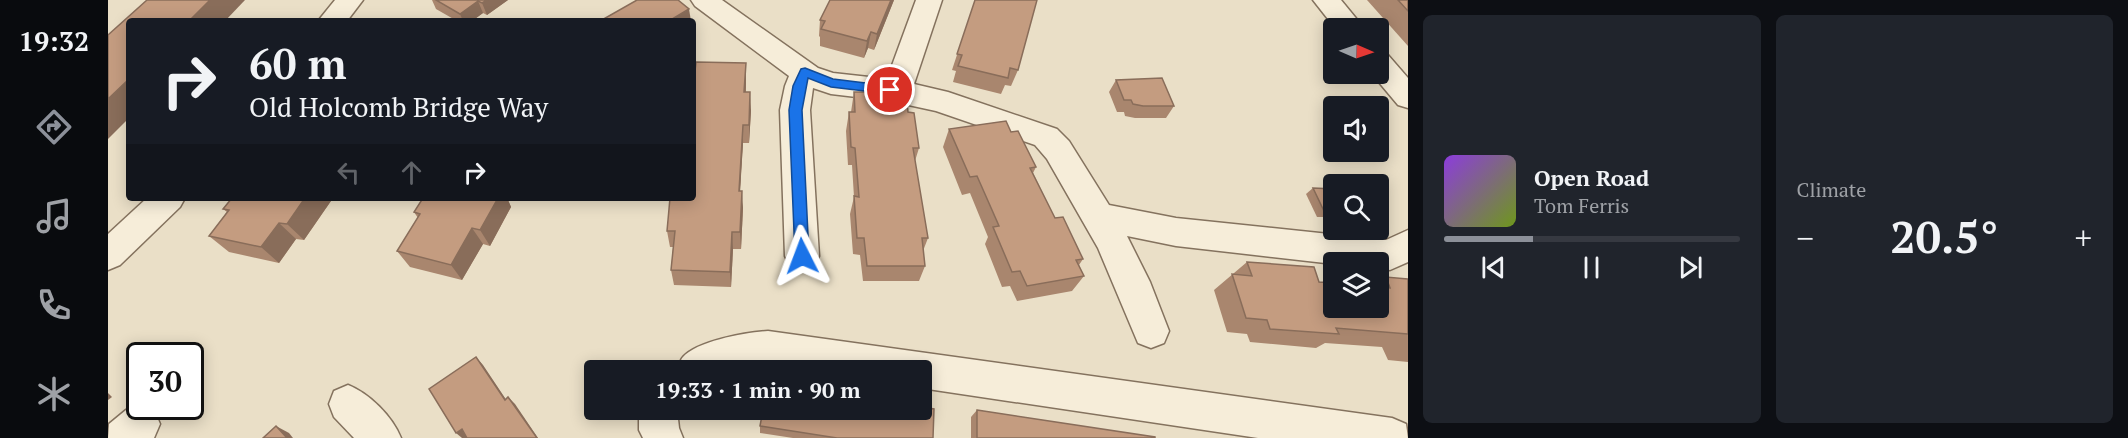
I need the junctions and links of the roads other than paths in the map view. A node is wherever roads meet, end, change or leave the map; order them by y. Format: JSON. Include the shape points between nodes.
{"nodes":[{"id":1,"x":350,"y":0,"type":"edge"},
{"id":2,"x":704,"y":0,"type":"edge"},
{"id":3,"x":929,"y":0,"type":"edge"},
{"id":4,"x":1326,"y":0,"type":"edge"},
{"id":5,"x":335,"y":18,"type":"edge"},
{"id":6,"x":1341,"y":18,"type":"edge"},
{"id":7,"x":805,"y":72,"type":"junction"},
{"id":8,"x":1389,"y":75,"type":"edge"},
{"id":9,"x":897,"y":92,"type":"junction"},
{"id":10,"x":1408,"y":97,"type":"edge"},
{"id":11,"x":166,"y":201,"type":"edge"},
{"id":12,"x":1099,"y":217,"type":"junction"},
{"id":13,"x":1408,"y":243,"type":"edge"},
{"id":14,"x":108,"y":255,"type":"edge"},
{"id":15,"x":802,"y":256,"type":"dead end"},
{"id":16,"x":1151,"y":331,"type":"dead end"},
{"id":17,"x":713,"y":360,"type":"edge"},
{"id":18,"x":851,"y":360,"type":"edge"},
{"id":19,"x":932,"y":372,"type":"edge"},
{"id":20,"x":348,"y":404,"type":"dead end"},
{"id":21,"x":658,"y":420,"type":"edge"},
{"id":22,"x":1383,"y":437,"type":"edge"},
{"id":23,"x":381,"y":438,"type":"edge"},
{"id":24,"x":663,"y":438,"type":"edge"}],
"edges":[{"from":1,"to":5,"type":"street"},
{"from":2,"to":7,"type":"street"},
{"from":3,"to":9,"type":"street"},
{"from":4,"to":6,"type":"street"},
{"from":7,"to":9,"type":"street","via":[[831,83]]},
{"from":7,"to":15,"type":"street","via":[[795,110]]},
{"from":8,"to":10,"type":"street"},
{"from":9,"to":12,"type":"street","via":[[938,100],[1046,137]]},
{"from":11,"to":14,"type":"street"},
{"from":12,"to":13,"type":"street","via":[[1176,232],[1390,255]]},
{"from":12,"to":16,"type":"street","via":[[1137,289]]},
{"from":17,"to":18,"type":"street","via":[[735,350],[768,348]]},
{"from":19,"to":22,"type":"street"},
{"from":20,"to":23,"type":"street"},
{"from":21,"to":24,"type":"street"}]}
